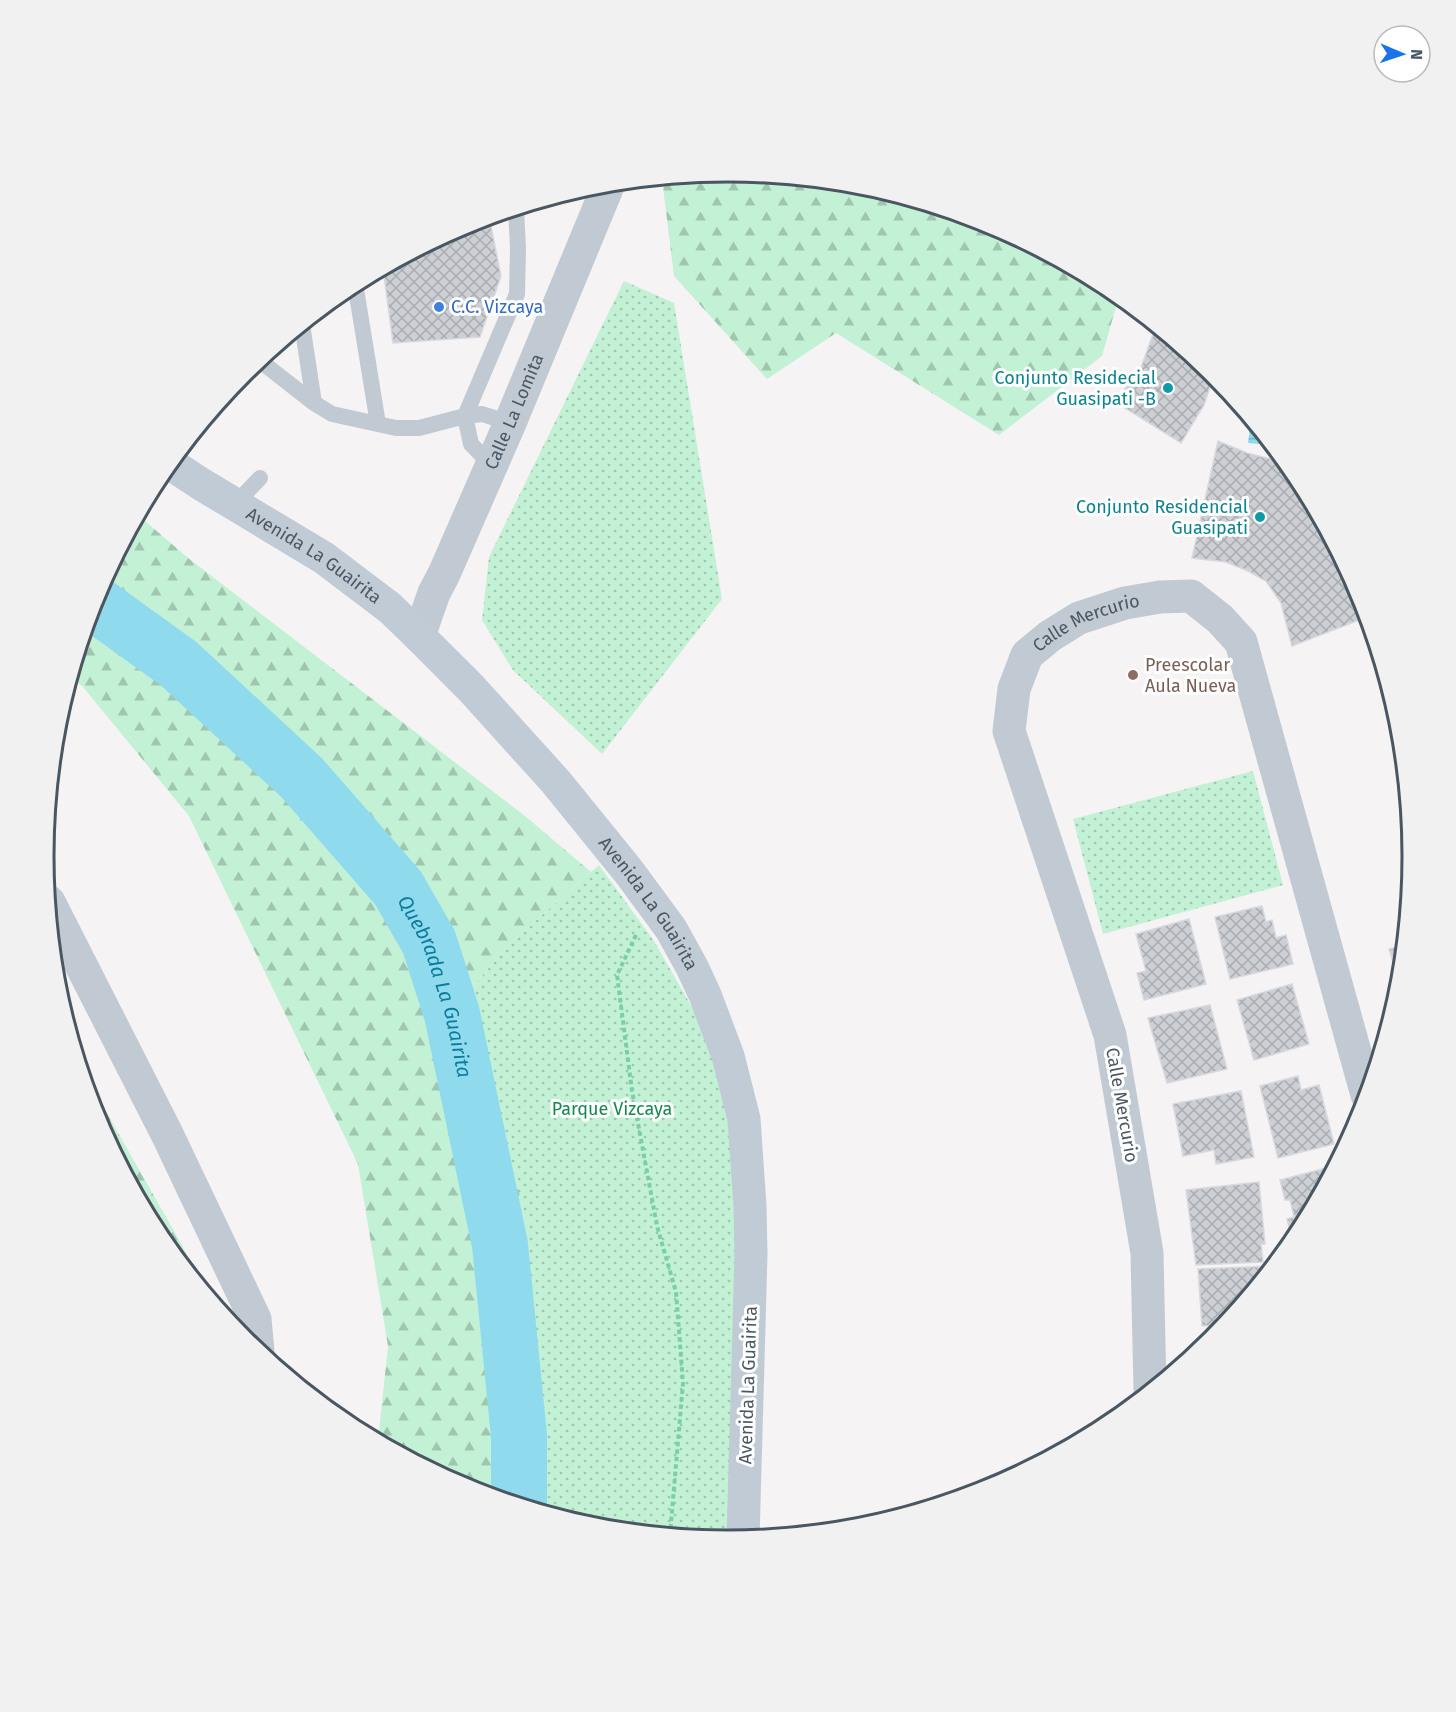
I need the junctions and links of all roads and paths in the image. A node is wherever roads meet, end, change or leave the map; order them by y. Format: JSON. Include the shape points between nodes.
{"nodes":[{"id":1,"x":605,"y":194,"type":"edge"},
{"id":2,"x":516,"y":216,"type":"edge"},
{"id":3,"x":357,"y":294,"type":"edge"},
{"id":4,"x":303,"y":333,"type":"edge"},
{"id":5,"x":266,"y":365,"type":"edge"},
{"id":6,"x":314,"y":403,"type":"junction"},
{"id":7,"x":465,"y":416,"type":"junction"},
{"id":8,"x":510,"y":423,"type":"junction"},
{"id":9,"x":378,"y":424,"type":"junction"},
{"id":10,"x":491,"y":465,"type":"junction"},
{"id":11,"x":177,"y":468,"type":"edge"},
{"id":12,"x":260,"y":478,"type":"dead end"},
{"id":13,"x":235,"y":504,"type":"junction"},
{"id":14,"x":419,"y":636,"type":"junction"},
{"id":15,"x":57,"y":918,"type":"edge"},
{"id":16,"x":643,"y":937,"type":"dead end"},
{"id":17,"x":1363,"y":1081,"type":"edge"},
{"id":18,"x":257,"y":1338,"type":"edge"},
{"id":19,"x":1150,"y":1381,"type":"edge"},
{"id":20,"x":671,"y":1527,"type":"edge"},
{"id":21,"x":743,"y":1530,"type":"edge"}],
"edges":[{"from":1,"to":8,"type":"street","name":"Calle La Lomita"},
{"from":2,"to":7,"type":"lane","via":[[517,294]]},
{"from":3,"to":9,"type":"lane"},
{"from":4,"to":6,"type":"lane"},
{"from":5,"to":6,"type":"lane"},
{"from":6,"to":9,"type":"lane","via":[[332,414]]},
{"from":7,"to":8,"type":"lane","via":[[482,414]]},
{"from":7,"to":9,"type":"lane","via":[[419,428]]},
{"from":7,"to":10,"type":"lane","via":[[471,444]]},
{"from":8,"to":10,"type":"street","name":"Calle La Lomita"},
{"from":10,"to":14,"type":"street","name":"Calle La Lomita","via":[[434,592]]},
{"from":11,"to":13,"type":"street","name":"Avenida La Guairita"},
{"from":12,"to":13,"type":"lane"},
{"from":13,"to":14,"type":"street","name":"Avenida La Guairita","via":[[324,558],[390,608]]},
{"from":14,"to":21,"type":"street","name":"Avenida La Guairita","via":[[556,782],[671,929],[705,995],[728,1056],[744,1119],[750,1206]]},
{"from":15,"to":18,"type":"street","via":[[255,1319]]},
{"from":16,"to":20,"type":"path","via":[[639,928],[617,975],[632,1091],[657,1226],[676,1292],[683,1383]]},
{"from":17,"to":19,"type":"street","name":"Calle Mercurio","via":[[1241,642],[1191,596],[1125,603],[1078,618],[1050,636],[1027,655],[1014,689],[1009,731],[1110,1035],[1147,1253]]}]}
